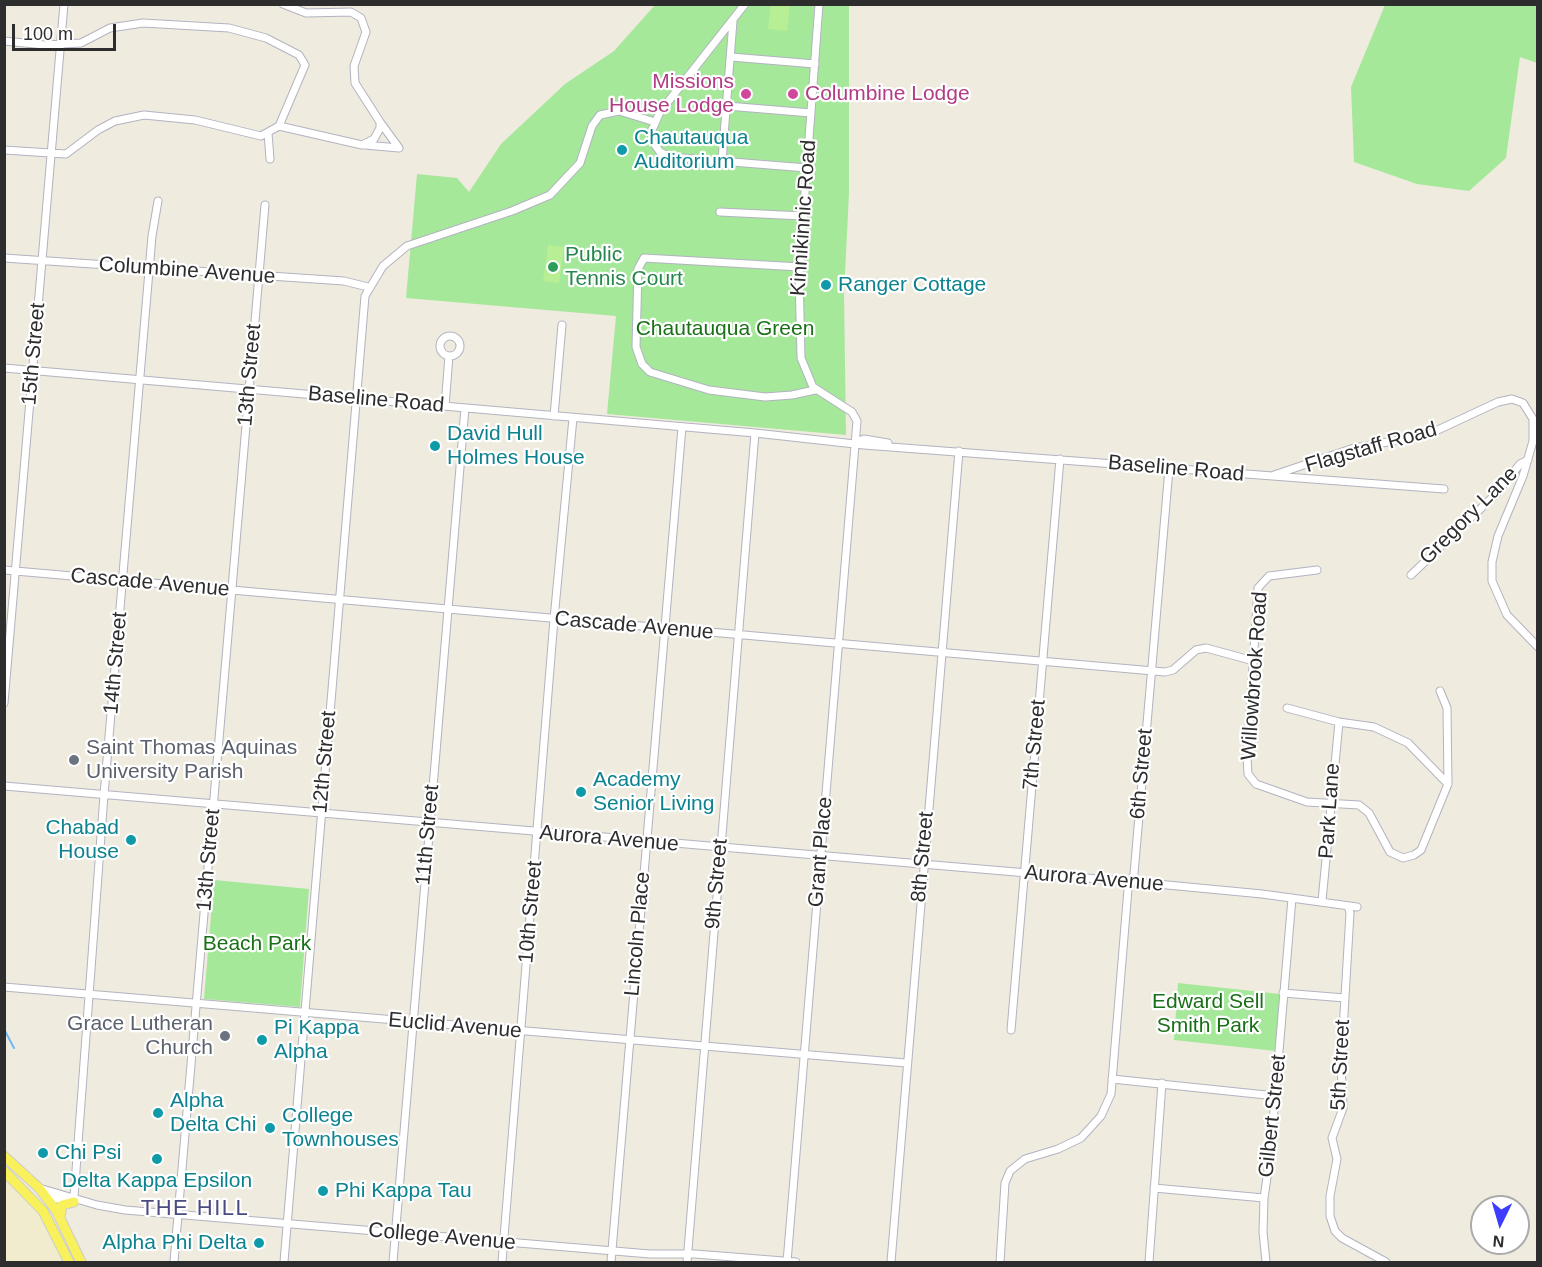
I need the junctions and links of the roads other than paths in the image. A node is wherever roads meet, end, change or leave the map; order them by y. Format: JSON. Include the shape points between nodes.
{"nodes":[{"id":1,"x":64,"y":4,"type":"edge"},
{"id":2,"x":283,"y":4,"type":"edge"},
{"id":3,"x":745,"y":4,"type":"edge"},
{"id":4,"x":819,"y":4,"type":"edge"},
{"id":5,"x":733,"y":21,"type":"junction"},
{"id":6,"x":4,"y":41,"type":"edge"},
{"id":7,"x":60,"y":45,"type":"junction"},
{"id":8,"x":731,"y":57,"type":"junction"},
{"id":9,"x":815,"y":64,"type":"junction"},
{"id":10,"x":727,"y":106,"type":"junction"},
{"id":11,"x":811,"y":113,"type":"junction"},
{"id":12,"x":380,"y":122,"type":"junction"},
{"id":13,"x":655,"y":122,"type":"junction"},
{"id":14,"x":279,"y":126,"type":"junction"},
{"id":15,"x":268,"y":133,"type":"junction"},
{"id":16,"x":362,"y":145,"type":"junction"},
{"id":17,"x":4,"y":150,"type":"edge"},
{"id":18,"x":50,"y":153,"type":"junction"},
{"id":19,"x":270,"y":159,"type":"dead end"},
{"id":20,"x":722,"y":161,"type":"junction"},
{"id":21,"x":807,"y":168,"type":"junction"},
{"id":22,"x":158,"y":201,"type":"dead end"},
{"id":23,"x":265,"y":206,"type":"dead end"},
{"id":24,"x":720,"y":212,"type":"dead end"},
{"id":25,"x":803,"y":216,"type":"junction"},
{"id":26,"x":4,"y":258,"type":"edge"},
{"id":27,"x":42,"y":260,"type":"junction"},
{"id":28,"x":800,"y":267,"type":"junction"},
{"id":29,"x":150,"y":270,"type":"junction"},
{"id":30,"x":258,"y":277,"type":"junction"},
{"id":31,"x":368,"y":287,"type":"junction"},
{"id":32,"x":562,"y":325,"type":"dead end"},
{"id":33,"x":449,"y":356,"type":"dead end"},
{"id":34,"x":4,"y":368,"type":"edge"},
{"id":35,"x":33,"y":371,"type":"junction"},
{"id":36,"x":141,"y":380,"type":"junction"},
{"id":37,"x":249,"y":389,"type":"junction"},
{"id":38,"x":815,"y":390,"type":"junction"},
{"id":39,"x":356,"y":399,"type":"junction"},
{"id":40,"x":445,"y":406,"type":"junction"},
{"id":41,"x":465,"y":408,"type":"junction"},
{"id":42,"x":554,"y":416,"type":"junction"},
{"id":43,"x":573,"y":418,"type":"junction"},
{"id":44,"x":682,"y":427,"type":"junction"},
{"id":45,"x":755,"y":433,"type":"junction"},
{"id":46,"x":856,"y":442,"type":"junction"},
{"id":47,"x":959,"y":451,"type":"junction"},
{"id":48,"x":1060,"y":459,"type":"junction"},
{"id":49,"x":1528,"y":460,"type":"junction"},
{"id":50,"x":1169,"y":469,"type":"junction"},
{"id":51,"x":1266,"y":476,"type":"junction"},
{"id":52,"x":1444,"y":489,"type":"dead end"},
{"id":53,"x":4,"y":570,"type":"edge"},
{"id":54,"x":1317,"y":570,"type":"dead end"},
{"id":55,"x":16,"y":571,"type":"junction"},
{"id":56,"x":1411,"y":575,"type":"dead end"},
{"id":57,"x":124,"y":580,"type":"junction"},
{"id":58,"x":232,"y":590,"type":"junction"},
{"id":59,"x":338,"y":600,"type":"junction"},
{"id":60,"x":446,"y":609,"type":"junction"},
{"id":61,"x":554,"y":619,"type":"junction"},
{"id":62,"x":664,"y":628,"type":"junction"},
{"id":63,"x":738,"y":634,"type":"junction"},
{"id":64,"x":839,"y":643,"type":"junction"},
{"id":65,"x":1538,"y":647,"type":"edge"},
{"id":66,"x":942,"y":651,"type":"junction"},
{"id":67,"x":1043,"y":659,"type":"junction"},
{"id":68,"x":1254,"y":661,"type":"junction"},
{"id":69,"x":1150,"y":670,"type":"junction"},
{"id":70,"x":1440,"y":691,"type":"dead end"},
{"id":71,"x":4,"y":703,"type":"edge"},
{"id":72,"x":1287,"y":708,"type":"dead end"},
{"id":73,"x":1339,"y":722,"type":"junction"},
{"id":74,"x":1448,"y":784,"type":"junction"},
{"id":75,"x":4,"y":786,"type":"edge"},
{"id":76,"x":104,"y":795,"type":"junction"},
{"id":77,"x":1330,"y":804,"type":"junction"},
{"id":78,"x":214,"y":805,"type":"junction"},
{"id":79,"x":321,"y":813,"type":"junction"},
{"id":80,"x":429,"y":823,"type":"junction"},
{"id":81,"x":537,"y":833,"type":"junction"},
{"id":82,"x":646,"y":842,"type":"junction"},
{"id":83,"x":720,"y":849,"type":"junction"},
{"id":84,"x":820,"y":856,"type":"junction"},
{"id":85,"x":922,"y":865,"type":"junction"},
{"id":86,"x":1026,"y":873,"type":"junction"},
{"id":87,"x":1131,"y":882,"type":"junction"},
{"id":88,"x":1292,"y":898,"type":"junction"},
{"id":89,"x":1322,"y":901,"type":"junction"},
{"id":90,"x":1348,"y":906,"type":"junction"},
{"id":91,"x":1357,"y":907,"type":"dead end"},
{"id":92,"x":4,"y":987,"type":"edge"},
{"id":93,"x":1283,"y":993,"type":"junction"},
{"id":94,"x":88,"y":995,"type":"junction"},
{"id":95,"x":1345,"y":998,"type":"junction"},
{"id":96,"x":197,"y":1004,"type":"junction"},
{"id":97,"x":304,"y":1014,"type":"junction"},
{"id":98,"x":412,"y":1022,"type":"junction"},
{"id":99,"x":1011,"y":1030,"type":"dead end"},
{"id":100,"x":522,"y":1032,"type":"junction"},
{"id":101,"x":629,"y":1041,"type":"junction"},
{"id":102,"x":704,"y":1047,"type":"junction"},
{"id":103,"x":804,"y":1055,"type":"junction"},
{"id":104,"x":906,"y":1063,"type":"junction"},
{"id":105,"x":1112,"y":1078,"type":"junction"},
{"id":106,"x":1162,"y":1083,"type":"junction"},
{"id":107,"x":1276,"y":1096,"type":"junction"},
{"id":108,"x":4,"y":1156,"type":"edge"},
{"id":109,"x":4,"y":1171,"type":"edge"},
{"id":110,"x":23,"y":1188,"type":"junction"},
{"id":111,"x":39,"y":1188,"type":"junction"},
{"id":112,"x":1154,"y":1188,"type":"junction"},
{"id":113,"x":46,"y":1197,"type":"junction"},
{"id":114,"x":1264,"y":1198,"type":"junction"},
{"id":115,"x":74,"y":1199,"type":"junction"},
{"id":116,"x":178,"y":1215,"type":"junction"},
{"id":117,"x":60,"y":1217,"type":"junction"},
{"id":118,"x":287,"y":1224,"type":"junction"},
{"id":119,"x":395,"y":1233,"type":"junction"},
{"id":120,"x":504,"y":1242,"type":"junction"},
{"id":121,"x":612,"y":1251,"type":"junction"},
{"id":122,"x":687,"y":1259,"type":"edge"},
{"id":123,"x":787,"y":1262,"type":"edge"},
{"id":124,"x":1266,"y":1262,"type":"edge"},
{"id":125,"x":69,"y":1263,"type":"edge"},
{"id":126,"x":81,"y":1263,"type":"edge"},
{"id":127,"x":174,"y":1263,"type":"edge"},
{"id":128,"x":284,"y":1263,"type":"edge"},
{"id":129,"x":393,"y":1263,"type":"edge"},
{"id":130,"x":502,"y":1263,"type":"edge"},
{"id":131,"x":611,"y":1263,"type":"edge"},
{"id":132,"x":796,"y":1263,"type":"edge"},
{"id":133,"x":891,"y":1263,"type":"edge"},
{"id":134,"x":1000,"y":1263,"type":"edge"},
{"id":135,"x":1149,"y":1263,"type":"edge"},
{"id":136,"x":1386,"y":1263,"type":"edge"}],
"edges":[{"from":1,"to":7,"type":"street","name":"15th Street"},
{"from":2,"to":12,"type":"street","via":[[306,13],[351,12],[362,18],[366,32],[354,66],[355,83]]},
{"from":3,"to":5,"type":"street"},
{"from":4,"to":9,"type":"street","name":"Kinnikinnic Road"},
{"from":5,"to":8,"type":"street"},
{"from":5,"to":13,"type":"street"},
{"from":6,"to":7,"type":"street"},
{"from":7,"to":14,"type":"street","via":[[81,43],[110,28],[168,23],[244,31],[266,38],[305,60]]},
{"from":7,"to":18,"type":"street","name":"15th Street"},
{"from":8,"to":9,"type":"street"},
{"from":8,"to":10,"type":"street"},
{"from":9,"to":11,"type":"street","name":"Kinnikinnic Road"},
{"from":10,"to":11,"type":"street"},
{"from":10,"to":20,"type":"street"},
{"from":11,"to":21,"type":"street","name":"Kinnikinnic Road"},
{"from":12,"to":16,"type":"street","via":[[374,139]]},
{"from":12,"to":16,"type":"street","via":[[399,148]]},
{"from":13,"to":20,"type":"street","via":[[651,138],[663,154]]},
{"from":13,"to":31,"type":"street","name":"12th Street","via":[[613,111],[597,117],[580,163],[550,195],[512,212],[410,244],[383,266]]},
{"from":14,"to":15,"type":"street"},
{"from":14,"to":16,"type":"street"},
{"from":15,"to":18,"type":"street","via":[[254,136],[195,120],[144,115],[106,126],[66,154]]},
{"from":15,"to":19,"type":"street"},
{"from":17,"to":18,"type":"street"},
{"from":18,"to":27,"type":"street","name":"15th Street"},
{"from":20,"to":21,"type":"street"},
{"from":21,"to":25,"type":"street","name":"Kinnikinnic Road"},
{"from":22,"to":29,"type":"street","name":"14th Street"},
{"from":23,"to":30,"type":"street","name":"13th Street"},
{"from":24,"to":25,"type":"street"},
{"from":25,"to":28,"type":"street","name":"Kinnikinnic Road"},
{"from":26,"to":27,"type":"street","name":"Columbine Avenue"},
{"from":27,"to":29,"type":"street","name":"Columbine Avenue"},
{"from":27,"to":35,"type":"street","name":"15th Street"},
{"from":28,"to":38,"type":"street","name":"Kinnikinnic Road","via":[[801,356],[807,379]]},
{"from":28,"to":38,"type":"street","via":[[647,257],[638,269],[636,347],[640,361],[650,372],[702,388],[746,396],[792,396]]},
{"from":29,"to":30,"type":"street","name":"Columbine Avenue"},
{"from":29,"to":36,"type":"street","name":"14th Street"},
{"from":30,"to":31,"type":"street","name":"Columbine Avenue","via":[[344,281]]},
{"from":30,"to":37,"type":"street","name":"13th Street"},
{"from":31,"to":39,"type":"street","name":"12th Street"},
{"from":32,"to":42,"type":"street"},
{"from":33,"to":40,"type":"street"},
{"from":34,"to":35,"type":"street","name":"Baseline Road"},
{"from":35,"to":36,"type":"street","name":"Baseline Road"},
{"from":35,"to":55,"type":"street","name":"15th Street"},
{"from":36,"to":37,"type":"street","name":"Baseline Road"},
{"from":36,"to":57,"type":"street","name":"14th Street"},
{"from":37,"to":39,"type":"street","name":"Baseline Road"},
{"from":37,"to":58,"type":"street","name":"13th Street"},
{"from":38,"to":46,"type":"street","via":[[855,415]]},
{"from":39,"to":40,"type":"street","name":"Baseline Road"},
{"from":39,"to":59,"type":"street","name":"12th Street"},
{"from":40,"to":41,"type":"street","name":"Baseline Road"},
{"from":41,"to":42,"type":"street","name":"Baseline Road"},
{"from":41,"to":60,"type":"street","name":"11th Street"},
{"from":42,"to":43,"type":"street","name":"Baseline Road"},
{"from":43,"to":44,"type":"street","name":"Baseline Road"},
{"from":43,"to":61,"type":"street","name":"10th Street"},
{"from":44,"to":45,"type":"street","name":"Baseline Road"},
{"from":44,"to":62,"type":"street","name":"Lincoln Place"},
{"from":45,"to":46,"type":"street","name":"Baseline Road"},
{"from":45,"to":63,"type":"street","name":"9th Street"},
{"from":46,"to":47,"type":"street","name":"Baseline Road","via":[[872,440]]},
{"from":46,"to":64,"type":"street","name":"Grant Place"},
{"from":47,"to":48,"type":"street","name":"Baseline Road"},
{"from":47,"to":66,"type":"street","name":"8th Street"},
{"from":48,"to":50,"type":"street","name":"Baseline Road"},
{"from":48,"to":67,"type":"street","name":"7th Street"},
{"from":49,"to":51,"type":"street","name":"Flagstaff Road","via":[[1533,419],[1526,405],[1512,399],[1477,410],[1427,435],[1354,448]]},
{"from":49,"to":56,"type":"street","name":"Gregory Lane"},
{"from":49,"to":65,"type":"street","name":"Flagstaff Road","via":[[1498,536],[1492,581],[1507,615]]},
{"from":50,"to":51,"type":"street","name":"Baseline Road"},
{"from":50,"to":69,"type":"street","name":"6th Street"},
{"from":51,"to":52,"type":"street","name":"Baseline Road"},
{"from":53,"to":55,"type":"street","name":"Cascade Avenue"},
{"from":54,"to":68,"type":"street","name":"Willowbrook Road","via":[[1269,576],[1260,583]]},
{"from":55,"to":57,"type":"street","name":"Cascade Avenue"},
{"from":55,"to":71,"type":"street","name":"15th Street"},
{"from":57,"to":58,"type":"street","name":"Cascade Avenue"},
{"from":57,"to":76,"type":"street","name":"14th Street"},
{"from":58,"to":59,"type":"street","name":"Cascade Avenue"},
{"from":58,"to":78,"type":"street","name":"13th Street"},
{"from":59,"to":60,"type":"street","name":"Cascade Avenue"},
{"from":59,"to":79,"type":"street","name":"12th Street"},
{"from":60,"to":61,"type":"street","name":"Cascade Avenue"},
{"from":60,"to":80,"type":"street","name":"11th Street"},
{"from":61,"to":62,"type":"street","name":"Cascade Avenue"},
{"from":61,"to":81,"type":"street","name":"10th Street"},
{"from":62,"to":63,"type":"street","name":"Cascade Avenue"},
{"from":62,"to":82,"type":"street","name":"Lincoln Place"},
{"from":63,"to":64,"type":"street","name":"Cascade Avenue"},
{"from":63,"to":83,"type":"street","name":"9th Street"},
{"from":64,"to":66,"type":"street","name":"Cascade Avenue"},
{"from":64,"to":84,"type":"street","name":"Grant Place"},
{"from":66,"to":67,"type":"street","name":"Cascade Avenue"},
{"from":66,"to":85,"type":"street","name":"8th Street"},
{"from":67,"to":69,"type":"street","name":"Cascade Avenue"},
{"from":67,"to":86,"type":"street","name":"7th Street"},
{"from":68,"to":69,"type":"street","name":"Cascade Avenue","via":[[1206,648],[1196,650],[1173,670]]},
{"from":68,"to":77,"type":"street","name":"Willowbrook Road","via":[[1248,774],[1262,787],[1307,802]]},
{"from":69,"to":87,"type":"street","name":"6th Street"},
{"from":70,"to":74,"type":"street","via":[[1447,708]]},
{"from":72,"to":73,"type":"street"},
{"from":73,"to":74,"type":"street","via":[[1374,728],[1408,743]]},
{"from":73,"to":77,"type":"street","name":"Park Lane"},
{"from":74,"to":77,"type":"street","via":[[1421,850],[1409,858],[1390,852],[1365,808]]},
{"from":75,"to":76,"type":"street","name":"Aurora Avenue"},
{"from":76,"to":78,"type":"street","name":"Aurora Avenue"},
{"from":76,"to":94,"type":"street","name":"14th Street"},
{"from":77,"to":89,"type":"street","name":"Park Lane"},
{"from":78,"to":79,"type":"street","name":"Aurora Avenue"},
{"from":78,"to":96,"type":"street","name":"13th Street"},
{"from":79,"to":80,"type":"street","name":"Aurora Avenue"},
{"from":79,"to":97,"type":"street","name":"12th Street"},
{"from":80,"to":81,"type":"street","name":"Aurora Avenue"},
{"from":80,"to":98,"type":"street","name":"11th Street"},
{"from":81,"to":82,"type":"street","name":"Aurora Avenue"},
{"from":81,"to":100,"type":"street","name":"10th Street"},
{"from":82,"to":83,"type":"street","name":"Aurora Avenue"},
{"from":82,"to":101,"type":"street","name":"Lincoln Place"},
{"from":83,"to":84,"type":"street","name":"Aurora Avenue"},
{"from":83,"to":102,"type":"street","name":"9th Street"},
{"from":84,"to":85,"type":"street","name":"Aurora Avenue"},
{"from":84,"to":103,"type":"street","name":"Grant Place"},
{"from":85,"to":86,"type":"street","name":"Aurora Avenue"},
{"from":85,"to":104,"type":"street","name":"8th Street"},
{"from":86,"to":87,"type":"street","name":"Aurora Avenue"},
{"from":86,"to":99,"type":"street","name":"7th Street"},
{"from":87,"to":88,"type":"street","name":"Aurora Avenue"},
{"from":87,"to":105,"type":"street","name":"6th Street"},
{"from":88,"to":89,"type":"street","name":"Aurora Avenue"},
{"from":88,"to":93,"type":"street","name":"Gilbert Street"},
{"from":89,"to":90,"type":"street","name":"Aurora Avenue"},
{"from":90,"to":91,"type":"street","name":"Aurora Avenue"},
{"from":90,"to":95,"type":"street","name":"5th Street"},
{"from":92,"to":94,"type":"street","name":"Euclid Avenue"},
{"from":93,"to":95,"type":"street"},
{"from":93,"to":107,"type":"street","name":"Gilbert Street"},
{"from":94,"to":96,"type":"street","name":"Euclid Avenue"},
{"from":94,"to":115,"type":"street","name":"14th Street"},
{"from":95,"to":136,"type":"street","name":"5th Street","via":[[1343,1108],[1332,1138],[1337,1159],[1330,1196],[1331,1221],[1342,1238]]},
{"from":96,"to":97,"type":"street","name":"Euclid Avenue"},
{"from":96,"to":116,"type":"street","name":"13th Street"},
{"from":97,"to":98,"type":"street","name":"Euclid Avenue"},
{"from":97,"to":118,"type":"street","name":"12th Street"},
{"from":98,"to":100,"type":"street","name":"Euclid Avenue"},
{"from":98,"to":119,"type":"street","name":"11th Street"},
{"from":100,"to":101,"type":"street","name":"Euclid Avenue"},
{"from":100,"to":120,"type":"street","name":"10th Street"},
{"from":101,"to":102,"type":"street","name":"Euclid Avenue"},
{"from":101,"to":121,"type":"street","name":"Lincoln Place"},
{"from":102,"to":103,"type":"street","name":"Euclid Avenue"},
{"from":102,"to":122,"type":"street","name":"9th Street"},
{"from":103,"to":104,"type":"street","name":"Euclid Avenue"},
{"from":103,"to":123,"type":"street","name":"Grant Place"},
{"from":104,"to":133,"type":"street","name":"8th Street"},
{"from":105,"to":106,"type":"street"},
{"from":105,"to":134,"type":"street","name":"6th Street","via":[[1107,1105],[1092,1129],[1070,1145],[1024,1159],[1007,1175]]},
{"from":106,"to":107,"type":"street"},
{"from":106,"to":112,"type":"street"},
{"from":107,"to":114,"type":"street","name":"Gilbert Street"},
{"from":108,"to":111,"type":"main road"},
{"from":109,"to":110,"type":"main road"},
{"from":110,"to":113,"type":"main road"},
{"from":110,"to":125,"type":"main road","via":[[50,1221]]},
{"from":111,"to":113,"type":"main road"},
{"from":111,"to":115,"type":"street","name":"College Avenue"},
{"from":112,"to":114,"type":"street"},
{"from":112,"to":135,"type":"street"},
{"from":113,"to":115,"type":"street","name":"College Avenue"},
{"from":113,"to":117,"type":"main road"},
{"from":114,"to":124,"type":"street","name":"Gilbert Street"},
{"from":115,"to":116,"type":"street","name":"College Avenue"},
{"from":115,"to":117,"type":"main road","via":[[62,1205]]},
{"from":116,"to":118,"type":"street","name":"College Avenue"},
{"from":116,"to":127,"type":"street","name":"13th Street"},
{"from":117,"to":126,"type":"main road"},
{"from":118,"to":119,"type":"street","name":"College Avenue"},
{"from":118,"to":128,"type":"street","name":"12th Street"},
{"from":119,"to":120,"type":"street","name":"College Avenue"},
{"from":119,"to":129,"type":"street","name":"11th Street"},
{"from":120,"to":121,"type":"street","name":"College Avenue"},
{"from":120,"to":130,"type":"street","name":"10th Street"},
{"from":121,"to":122,"type":"street","name":"College Avenue"},
{"from":121,"to":131,"type":"street","name":"Lincoln Place"},
{"from":122,"to":123,"type":"street","name":"College Avenue"},
{"from":123,"to":132,"type":"street","name":"College Avenue"}]}
